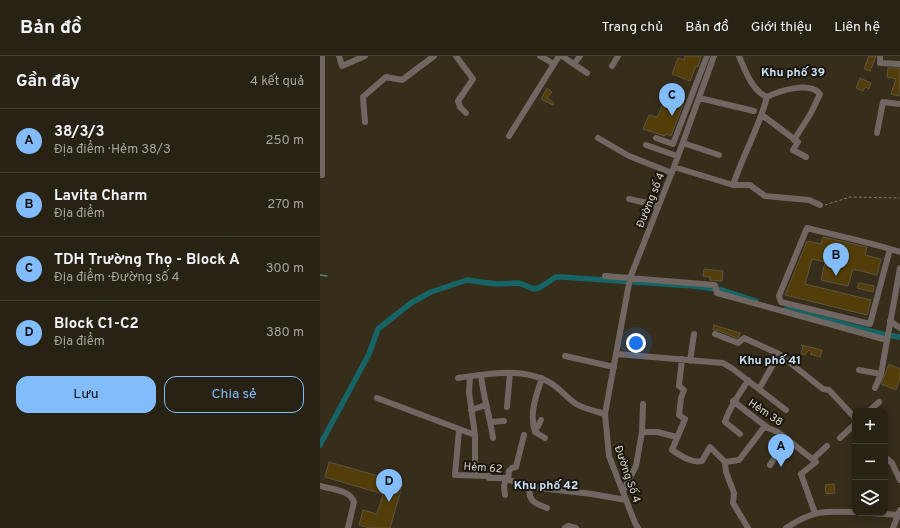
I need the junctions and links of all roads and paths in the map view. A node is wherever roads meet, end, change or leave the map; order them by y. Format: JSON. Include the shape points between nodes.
{"nodes":[{"id":1,"x":322,"y":56,"type":"edge"},
{"id":2,"x":339,"y":56,"type":"edge"},
{"id":3,"x":364,"y":56,"type":"edge"},
{"id":4,"x":434,"y":56,"type":"edge"},
{"id":5,"x":456,"y":56,"type":"edge"},
{"id":6,"x":540,"y":56,"type":"edge"},
{"id":7,"x":561,"y":56,"type":"edge"},
{"id":8,"x":580,"y":56,"type":"edge"},
{"id":9,"x":618,"y":56,"type":"edge"},
{"id":10,"x":707,"y":56,"type":"edge"},
{"id":11,"x":714,"y":56,"type":"edge"},
{"id":12,"x":739,"y":56,"type":"edge"},
{"id":13,"x":880,"y":56,"type":"edge"},
{"id":14,"x":554,"y":64,"type":"junction"},
{"id":15,"x":574,"y":64,"type":"junction"},
{"id":16,"x":900,"y":64,"type":"edge"},
{"id":17,"x":707,"y":65,"type":"junction"},
{"id":18,"x":612,"y":66,"type":"dead end"},
{"id":19,"x":587,"y":73,"type":"dead end"},
{"id":20,"x":767,"y":97,"type":"junction"},
{"id":21,"x":699,"y":98,"type":"junction"},
{"id":22,"x":900,"y":104,"type":"edge"},
{"id":23,"x":754,"y":111,"type":"dead end"},
{"id":24,"x":466,"y":113,"type":"dead end"},
{"id":25,"x":762,"y":115,"type":"junction"},
{"id":26,"x":365,"y":122,"type":"dead end"},
{"id":27,"x":877,"y":133,"type":"dead end"},
{"id":28,"x":509,"y":136,"type":"dead end"},
{"id":29,"x":598,"y":138,"type":"dead end"},
{"id":30,"x":656,"y":138,"type":"dead end"},
{"id":31,"x":794,"y":140,"type":"junction"},
{"id":32,"x":682,"y":143,"type":"junction"},
{"id":33,"x":646,"y":145,"type":"dead end"},
{"id":34,"x":677,"y":156,"type":"junction"},
{"id":35,"x":719,"y":156,"type":"dead end"},
{"id":36,"x":806,"y":157,"type":"dead end"},
{"id":37,"x":673,"y":170,"type":"junction"},
{"id":38,"x":320,"y":175,"type":"edge"},
{"id":39,"x":733,"y":186,"type":"junction"},
{"id":40,"x":900,"y":198,"type":"edge"},
{"id":41,"x":629,"y":199,"type":"dead end"},
{"id":42,"x":820,"y":205,"type":"joint"},
{"id":43,"x":658,"y":207,"type":"junction"},
{"id":44,"x":890,"y":249,"type":"junction"},
{"id":45,"x":900,"y":252,"type":"edge"},
{"id":46,"x":900,"y":268,"type":"edge"},
{"id":47,"x":605,"y":276,"type":"dead end"},
{"id":48,"x":630,"y":278,"type":"junction"},
{"id":49,"x":898,"y":287,"type":"edge"},
{"id":50,"x":890,"y":321,"type":"junction"},
{"id":51,"x":900,"y":328,"type":"edge"},
{"id":52,"x":694,"y":334,"type":"dead end"},
{"id":53,"x":714,"y":334,"type":"dead end"},
{"id":54,"x":887,"y":340,"type":"junction"},
{"id":55,"x":617,"y":354,"type":"junction"},
{"id":56,"x":779,"y":354,"type":"junction"},
{"id":57,"x":565,"y":356,"type":"dead end"},
{"id":58,"x":682,"y":360,"type":"junction"},
{"id":59,"x":690,"y":361,"type":"junction"},
{"id":60,"x":614,"y":368,"type":"junction"},
{"id":61,"x":859,"y":370,"type":"dead end"},
{"id":62,"x":510,"y":373,"type":"junction"},
{"id":63,"x":881,"y":374,"type":"junction"},
{"id":64,"x":481,"y":375,"type":"junction"},
{"id":65,"x":470,"y":377,"type":"junction"},
{"id":66,"x":458,"y":378,"type":"dead end"},
{"id":67,"x":542,"y":378,"type":"junction"},
{"id":68,"x":748,"y":380,"type":"junction"},
{"id":69,"x":875,"y":388,"type":"dead end"},
{"id":70,"x":759,"y":389,"type":"junction"},
{"id":71,"x":377,"y":398,"type":"dead end"},
{"id":72,"x":734,"y":402,"type":"junction"},
{"id":73,"x":879,"y":402,"type":"dead end"},
{"id":74,"x":643,"y":404,"type":"dead end"},
{"id":75,"x":486,"y":405,"type":"junction"},
{"id":76,"x":507,"y":407,"type":"dead end"},
{"id":77,"x":872,"y":408,"type":"edge"},
{"id":78,"x":472,"y":410,"type":"junction"},
{"id":79,"x":786,"y":410,"type":"dead end"},
{"id":80,"x":606,"y":414,"type":"junction"},
{"id":81,"x":852,"y":415,"type":"edge"},
{"id":82,"x":542,"y":420,"type":"dead end"},
{"id":83,"x":504,"y":421,"type":"dead end"},
{"id":84,"x":491,"y":422,"type":"junction"},
{"id":85,"x":766,"y":426,"type":"junction"},
{"id":86,"x":852,"y":427,"type":"edge"},
{"id":87,"x":459,"y":430,"type":"junction"},
{"id":88,"x":534,"y":432,"type":"junction"},
{"id":89,"x":642,"y":432,"type":"junction"},
{"id":90,"x":740,"y":434,"type":"dead end"},
{"id":91,"x":475,"y":435,"type":"junction"},
{"id":92,"x":524,"y":436,"type":"dead end"},
{"id":93,"x":677,"y":437,"type":"junction"},
{"id":94,"x":493,"y":438,"type":"dead end"},
{"id":95,"x":545,"y":438,"type":"dead end"},
{"id":96,"x":840,"y":438,"type":"dead end"},
{"id":97,"x":786,"y":439,"type":"junction"},
{"id":98,"x":827,"y":446,"type":"dead end"},
{"id":99,"x":813,"y":459,"type":"junction"},
{"id":100,"x":888,"y":460,"type":"edge"},
{"id":101,"x":725,"y":462,"type":"junction"},
{"id":102,"x":770,"y":465,"type":"dead end"},
{"id":103,"x":475,"y":476,"type":"junction"},
{"id":104,"x":507,"y":479,"type":"junction"},
{"id":105,"x":900,"y":480,"type":"edge"},
{"id":106,"x":320,"y":486,"type":"edge"},
{"id":107,"x":530,"y":487,"type":"junction"},
{"id":108,"x":623,"y":491,"type":"junction"},
{"id":109,"x":505,"y":495,"type":"dead end"},
{"id":110,"x":626,"y":500,"type":"junction"},
{"id":111,"x":547,"y":508,"type":"dead end"},
{"id":112,"x":852,"y":512,"type":"edge"},
{"id":113,"x":815,"y":513,"type":"junction"},
{"id":114,"x":888,"y":513,"type":"edge"},
{"id":115,"x":899,"y":513,"type":"edge"},
{"id":116,"x":635,"y":526,"type":"edge"},
{"id":117,"x":348,"y":528,"type":"edge"},
{"id":118,"x":565,"y":528,"type":"edge"},
{"id":119,"x":576,"y":528,"type":"edge"},
{"id":120,"x":748,"y":528,"type":"edge"},
{"id":121,"x":786,"y":528,"type":"edge"},
{"id":122,"x":893,"y":528,"type":"edge"}],
"edges":[{"from":1,"to":38,"type":"street"},
{"from":2,"to":3,"type":"street","via":[[342,66]]},
{"from":4,"to":26,"type":"street","via":[[402,80],[386,77],[363,97]]},
{"from":5,"to":24,"type":"street","via":[[473,78],[458,101]]},
{"from":6,"to":14,"type":"street"},
{"from":7,"to":14,"type":"street"},
{"from":7,"to":15,"type":"street"},
{"from":8,"to":15,"type":"street"},
{"from":9,"to":18,"type":"street"},
{"from":10,"to":17,"type":"street"},
{"from":11,"to":17,"type":"street","name":"Đường số 4"},
{"from":12,"to":20,"type":"street","via":[[747,75],[760,94]]},
{"from":13,"to":16,"type":"street","via":[[880,63]]},
{"from":14,"to":28,"type":"street"},
{"from":15,"to":19,"type":"street"},
{"from":17,"to":21,"type":"street","name":"Đường số 4"},
{"from":17,"to":30,"type":"street","via":[[673,144]]},
{"from":20,"to":25,"type":"street"},
{"from":20,"to":31,"type":"street","via":[[784,90],[810,88],[820,94]]},
{"from":21,"to":23,"type":"street"},
{"from":21,"to":32,"type":"street","name":"Đường số 4"},
{"from":22,"to":27,"type":"street","via":[[883,102]]},
{"from":25,"to":31,"type":"street"},
{"from":25,"to":39,"type":"street"},
{"from":29,"to":37,"type":"street","via":[[629,156]]},
{"from":31,"to":36,"type":"street","via":[[798,142],[793,150]]},
{"from":32,"to":34,"type":"street","name":"Đường số 4"},
{"from":32,"to":35,"type":"street"},
{"from":33,"to":34,"type":"street"},
{"from":34,"to":37,"type":"street","name":"Đường số 4"},
{"from":37,"to":39,"type":"street"},
{"from":37,"to":43,"type":"street","name":"Đường số 4"},
{"from":39,"to":42,"type":"street","via":[[750,186],[765,196],[809,200]]},
{"from":40,"to":42,"type":"path","via":[[850,197],[833,204]]},
{"from":41,"to":43,"type":"street"},
{"from":43,"to":48,"type":"street","name":"Đường số 4"},
{"from":44,"to":44,"type":"street","via":[[807,228],[779,296],[781,302],[870,324]]},
{"from":44,"to":45,"type":"street"},
{"from":46,"to":49,"type":"street"},
{"from":47,"to":48,"type":"street"},
{"from":48,"to":54,"type":"street","via":[[715,285],[717,293]]},
{"from":48,"to":55,"type":"street","name":"Đường số 4"},
{"from":49,"to":50,"type":"street"},
{"from":50,"to":51,"type":"street"},
{"from":50,"to":54,"type":"street"},
{"from":52,"to":59,"type":"street"},
{"from":53,"to":56,"type":"street","via":[[738,343],[745,338]]},
{"from":54,"to":63,"type":"street"},
{"from":55,"to":58,"type":"street"},
{"from":55,"to":60,"type":"street","name":"Đường Số 4"},
{"from":56,"to":70,"type":"street"},
{"from":56,"to":81,"type":"street","via":[[823,389],[828,390]]},
{"from":57,"to":60,"type":"street"},
{"from":58,"to":59,"type":"street"},
{"from":58,"to":93,"type":"street","via":[[680,386],[684,390],[679,415],[686,419]]},
{"from":59,"to":68,"type":"street","via":[[723,364]]},
{"from":60,"to":80,"type":"street","name":"Đường Số 4"},
{"from":61,"to":63,"type":"street"},
{"from":62,"to":64,"type":"street"},
{"from":62,"to":67,"type":"street"},
{"from":62,"to":76,"type":"street"},
{"from":63,"to":69,"type":"street"},
{"from":64,"to":65,"type":"street"},
{"from":64,"to":75,"type":"street"},
{"from":65,"to":66,"type":"street"},
{"from":65,"to":78,"type":"street"},
{"from":67,"to":80,"type":"street","via":[[575,403]]},
{"from":67,"to":88,"type":"street","via":[[531,420]]},
{"from":68,"to":70,"type":"street"},
{"from":68,"to":72,"type":"street"},
{"from":70,"to":79,"type":"street"},
{"from":71,"to":87,"type":"street"},
{"from":72,"to":85,"type":"street","name":"Hẻm 38"},
{"from":72,"to":90,"type":"street","via":[[725,422]]},
{"from":73,"to":77,"type":"street"},
{"from":74,"to":89,"type":"street"},
{"from":75,"to":78,"type":"street"},
{"from":75,"to":84,"type":"street"},
{"from":78,"to":91,"type":"street"},
{"from":80,"to":108,"type":"street","name":"Đường Số 4","via":[[609,456]]},
{"from":82,"to":88,"type":"street"},
{"from":83,"to":84,"type":"street"},
{"from":84,"to":94,"type":"street"},
{"from":85,"to":97,"type":"street","name":"Hẻm 38"},
{"from":85,"to":101,"type":"street","via":[[739,460]]},
{"from":86,"to":96,"type":"street"},
{"from":87,"to":91,"type":"street"},
{"from":87,"to":103,"type":"street","name":"Hẻm 62","via":[[455,475]]},
{"from":88,"to":95,"type":"street"},
{"from":89,"to":93,"type":"street","via":[[657,432]]},
{"from":89,"to":108,"type":"street","via":[[636,466]]},
{"from":91,"to":103,"type":"street"},
{"from":92,"to":104,"type":"street","via":[[516,467],[509,471]]},
{"from":93,"to":101,"type":"street","via":[[672,450],[685,458],[702,461],[712,447]]},
{"from":97,"to":99,"type":"street","name":"Hẻm 38"},
{"from":97,"to":102,"type":"street"},
{"from":98,"to":99,"type":"street"},
{"from":99,"to":113,"type":"street","via":[[816,462],[801,474]]},
{"from":100,"to":105,"type":"street"},
{"from":101,"to":120,"type":"street","via":[[734,493],[733,503]]},
{"from":103,"to":104,"type":"street","name":"Hẻm 62"},
{"from":104,"to":107,"type":"street","name":"Hẻm 62"},
{"from":104,"to":109,"type":"street","via":[[504,486]]},
{"from":106,"to":117,"type":"street","via":[[349,494],[354,499]]},
{"from":107,"to":110,"type":"street","name":"Hẻm 62"},
{"from":107,"to":111,"type":"street","via":[[531,500]]},
{"from":108,"to":110,"type":"street","name":"Đường Số 4"},
{"from":110,"to":116,"type":"street","name":"Đường Số 4"},
{"from":112,"to":113,"type":"street"},
{"from":113,"to":121,"type":"street"},
{"from":114,"to":115,"type":"street"},
{"from":115,"to":122,"type":"street"},
{"from":118,"to":119,"type":"street"}]}
